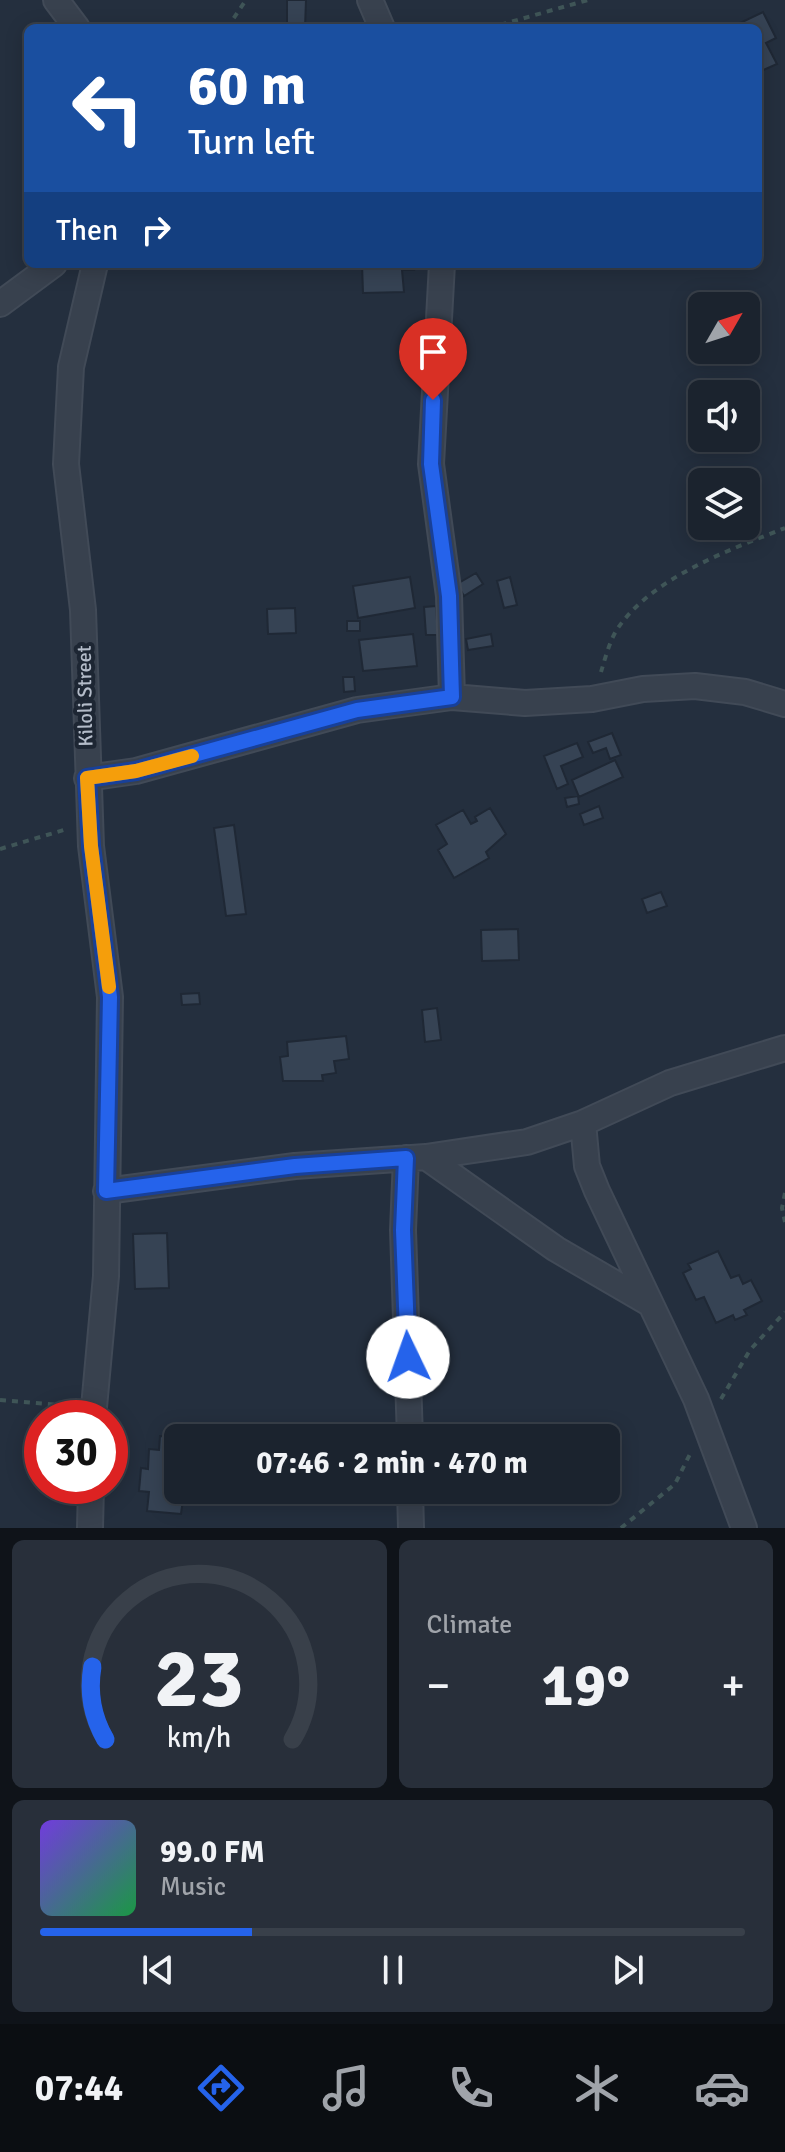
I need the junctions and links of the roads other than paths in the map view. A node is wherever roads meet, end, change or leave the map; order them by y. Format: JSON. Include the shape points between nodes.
{"nodes":[{"id":1,"x":56,"y":0,"type":"edge"},
{"id":2,"x":370,"y":0,"type":"edge"},
{"id":3,"x":74,"y":24,"type":"edge"},
{"id":4,"x":380,"y":24,"type":"edge"},
{"id":5,"x":49,"y":268,"type":"edge"},
{"id":6,"x":94,"y":268,"type":"edge"},
{"id":7,"x":442,"y":268,"type":"edge"},
{"id":8,"x":0,"y":304,"type":"edge"},
{"id":9,"x":452,"y":697,"type":"junction"},
{"id":10,"x":785,"y":703,"type":"edge"},
{"id":11,"x":87,"y":778,"type":"junction"},
{"id":12,"x":785,"y":1048,"type":"edge"},
{"id":13,"x":583,"y":1123,"type":"junction"},
{"id":14,"x":416,"y":1157,"type":"junction"},
{"id":15,"x":106,"y":1191,"type":"junction"},
{"id":16,"x":647,"y":1302,"type":"junction"},
{"id":17,"x":94,"y":1400,"type":"edge"},
{"id":18,"x":410,"y":1424,"type":"edge"},
{"id":19,"x":91,"y":1504,"type":"edge"},
{"id":20,"x":410,"y":1504,"type":"edge"},
{"id":21,"x":90,"y":1528,"type":"edge"},
{"id":22,"x":411,"y":1528,"type":"edge"},
{"id":23,"x":744,"y":1528,"type":"edge"}],
"edges":[{"from":1,"to":3,"type":"street"},
{"from":2,"to":4,"type":"street"},
{"from":5,"to":8,"type":"street"},
{"from":6,"to":11,"type":"street","name":"Kiloli Street","via":[[71,367],[67,451],[83,610]]},
{"from":7,"to":9,"type":"street","via":[[431,464],[449,596]]},
{"from":9,"to":10,"type":"street","via":[[525,703],[695,686]]},
{"from":9,"to":11,"type":"street","via":[[357,710],[136,771]]},
{"from":11,"to":15,"type":"street","name":"Kiloli Street","via":[[110,997]]},
{"from":12,"to":13,"type":"street","via":[[670,1083]]},
{"from":13,"to":14,"type":"street","via":[[527,1142]]},
{"from":13,"to":16,"type":"street","via":[[587,1166]]},
{"from":14,"to":15,"type":"street","via":[[295,1166]]},
{"from":14,"to":16,"type":"street"},
{"from":14,"to":18,"type":"street","via":[[403,1230]]},
{"from":15,"to":17,"type":"street","name":"Kiloli Street","via":[[106,1276]]},
{"from":16,"to":23,"type":"street","via":[[707,1425]]},
{"from":19,"to":21,"type":"street"},
{"from":20,"to":22,"type":"street"}]}
